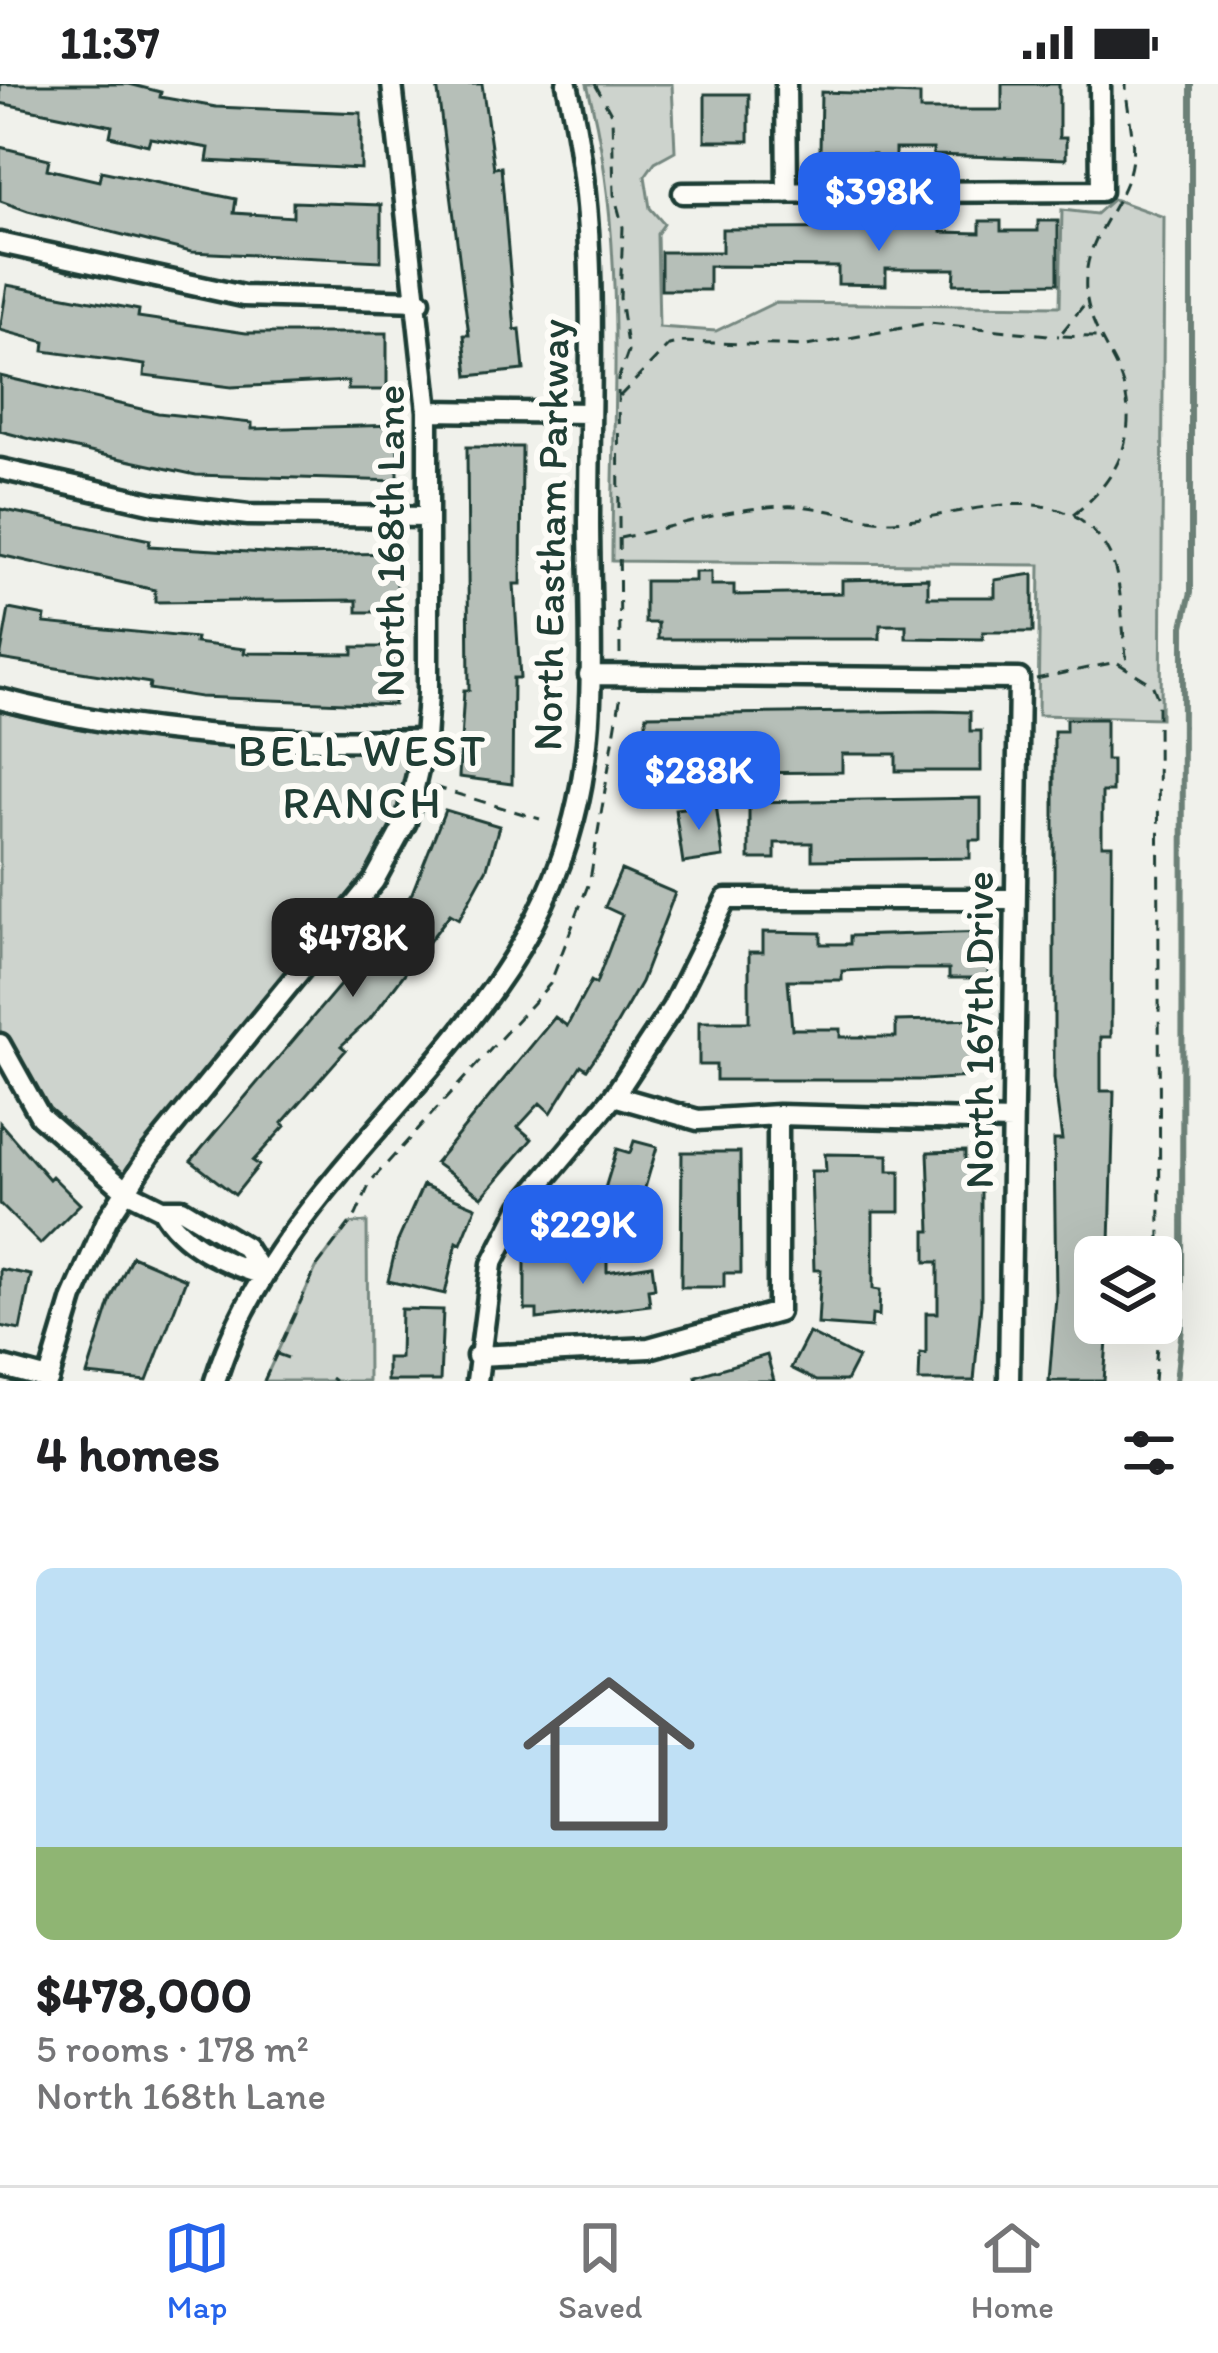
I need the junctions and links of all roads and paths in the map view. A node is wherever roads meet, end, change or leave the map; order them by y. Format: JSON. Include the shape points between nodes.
{"nodes":[{"id":1,"x":392,"y":84,"type":"edge"},
{"id":2,"x":567,"y":84,"type":"edge"},
{"id":3,"x":595,"y":84,"type":"edge"},
{"id":4,"x":787,"y":84,"type":"edge"},
{"id":5,"x":1100,"y":84,"type":"edge"},
{"id":6,"x":1126,"y":84,"type":"edge"},
{"id":7,"x":683,"y":193,"type":"dead end"},
{"id":8,"x":787,"y":193,"type":"junction"},
{"id":9,"x":0,"y":243,"type":"edge"},
{"id":10,"x":420,"y":301,"type":"junction"},
{"id":11,"x":1085,"y":303,"type":"junction"},
{"id":12,"x":1059,"y":336,"type":"junction"},
{"id":13,"x":1098,"y":337,"type":"junction"},
{"id":14,"x":618,"y":398,"type":"junction"},
{"id":15,"x":428,"y":411,"type":"junction"},
{"id":16,"x":589,"y":413,"type":"junction"},
{"id":17,"x":0,"y":469,"type":"edge"},
{"id":18,"x":1071,"y":516,"type":"junction"},
{"id":19,"x":428,"y":518,"type":"junction"},
{"id":20,"x":619,"y":538,"type":"junction"},
{"id":21,"x":1128,"y":667,"type":"junction"},
{"id":22,"x":589,"y":675,"type":"junction"},
{"id":23,"x":622,"y":676,"type":"junction"},
{"id":24,"x":1018,"y":679,"type":"junction"},
{"id":25,"x":0,"y":699,"type":"edge"},
{"id":26,"x":424,"y":740,"type":"junction"},
{"id":27,"x":416,"y":782,"type":"junction"},
{"id":28,"x":539,"y":819,"type":"dead end"},
{"id":29,"x":1014,"y":899,"type":"junction"},
{"id":30,"x":0,"y":1043,"type":"edge"},
{"id":31,"x":614,"y":1096,"type":"junction"},
{"id":32,"x":778,"y":1115,"type":"junction"},
{"id":33,"x":1012,"y":1120,"type":"junction"},
{"id":34,"x":126,"y":1191,"type":"junction"},
{"id":35,"x":1160,"y":1236,"type":"edge"},
{"id":36,"x":263,"y":1275,"type":"junction"},
{"id":37,"x":1157,"y":1344,"type":"edge"},
{"id":38,"x":275,"y":1353,"type":"junction"},
{"id":39,"x":477,"y":1356,"type":"junction"},
{"id":40,"x":288,"y":1358,"type":"dead end"},
{"id":41,"x":0,"y":1366,"type":"edge"},
{"id":42,"x":48,"y":1380,"type":"edge"},
{"id":43,"x":214,"y":1381,"type":"edge"},
{"id":44,"x":264,"y":1381,"type":"edge"},
{"id":45,"x":477,"y":1381,"type":"edge"},
{"id":46,"x":1009,"y":1381,"type":"edge"},
{"id":47,"x":1154,"y":1381,"type":"edge"}],
"edges":[{"from":1,"to":10,"type":"street","name":"North 168th Lane"},
{"from":2,"to":16,"type":"street","name":"North Eastham Parkway","via":[[590,237]]},
{"from":3,"to":14,"type":"path","via":[[612,115],[612,182],[623,227],[628,352]]},
{"from":4,"to":8,"type":"street"},
{"from":5,"to":8,"type":"street","via":[[1101,191]]},
{"from":6,"to":11,"type":"path","via":[[1132,160],[1094,240]]},
{"from":7,"to":8,"type":"street"},
{"from":9,"to":10,"type":"street","via":[[243,296]]},
{"from":10,"to":15,"type":"street","name":"North 168th Lane"},
{"from":11,"to":12,"type":"path"},
{"from":11,"to":13,"type":"path"},
{"from":12,"to":13,"type":"path"},
{"from":12,"to":14,"type":"path","via":[[928,323],[807,346],[681,342]]},
{"from":13,"to":18,"type":"path","via":[[1117,368],[1129,435],[1105,491]]},
{"from":14,"to":20,"type":"path"},
{"from":15,"to":16,"type":"street"},
{"from":15,"to":19,"type":"street","name":"North 168th Lane"},
{"from":16,"to":22,"type":"street","name":"North Eastham Parkway"},
{"from":17,"to":19,"type":"street","via":[[155,504],[248,515]]},
{"from":18,"to":20,"type":"path","via":[[983,504],[875,521],[783,506]]},
{"from":18,"to":21,"type":"path","via":[[1107,549]]},
{"from":19,"to":26,"type":"street","name":"North 168th Lane"},
{"from":20,"to":23,"type":"path"},
{"from":21,"to":24,"type":"path","via":[[1098,662]]},
{"from":21,"to":35,"type":"path","via":[[1158,698]]},
{"from":22,"to":23,"type":"street"},
{"from":22,"to":36,"type":"street","name":"North Eastham Parkway","via":[[574,817],[531,929],[464,1027]]},
{"from":23,"to":24,"type":"street"},
{"from":23,"to":38,"type":"path","via":[[590,880],[550,984],[371,1181]]},
{"from":24,"to":29,"type":"street","name":"North 167th Drive"},
{"from":25,"to":26,"type":"street","via":[[142,730],[265,741]]},
{"from":26,"to":27,"type":"street","name":"North 168th Lane"},
{"from":27,"to":28,"type":"path"},
{"from":27,"to":34,"type":"street","name":"North 168th Lane","via":[[406,822],[374,881]]},
{"from":29,"to":31,"type":"street","via":[[726,899],[672,1008]]},
{"from":29,"to":33,"type":"street","name":"North 167th Drive"},
{"from":30,"to":34,"type":"street","via":[[40,1116]]},
{"from":31,"to":32,"type":"street","via":[[698,1120]]},
{"from":31,"to":39,"type":"street","via":[[520,1208],[492,1264]]},
{"from":32,"to":33,"type":"street"},
{"from":32,"to":39,"type":"street","via":[[778,1312],[649,1348]]},
{"from":33,"to":46,"type":"street","name":"North 167th Drive"},
{"from":34,"to":36,"type":"street","via":[[162,1209],[174,1230]]},
{"from":34,"to":42,"type":"street","name":"North 168th Lane","via":[[73,1298]]},
{"from":36,"to":43,"type":"street","name":"North Eastham Parkway"},
{"from":37,"to":47,"type":"path"},
{"from":38,"to":40,"type":"path"},
{"from":38,"to":44,"type":"path"},
{"from":39,"to":45,"type":"street"},
{"from":41,"to":42,"type":"street"}]}
